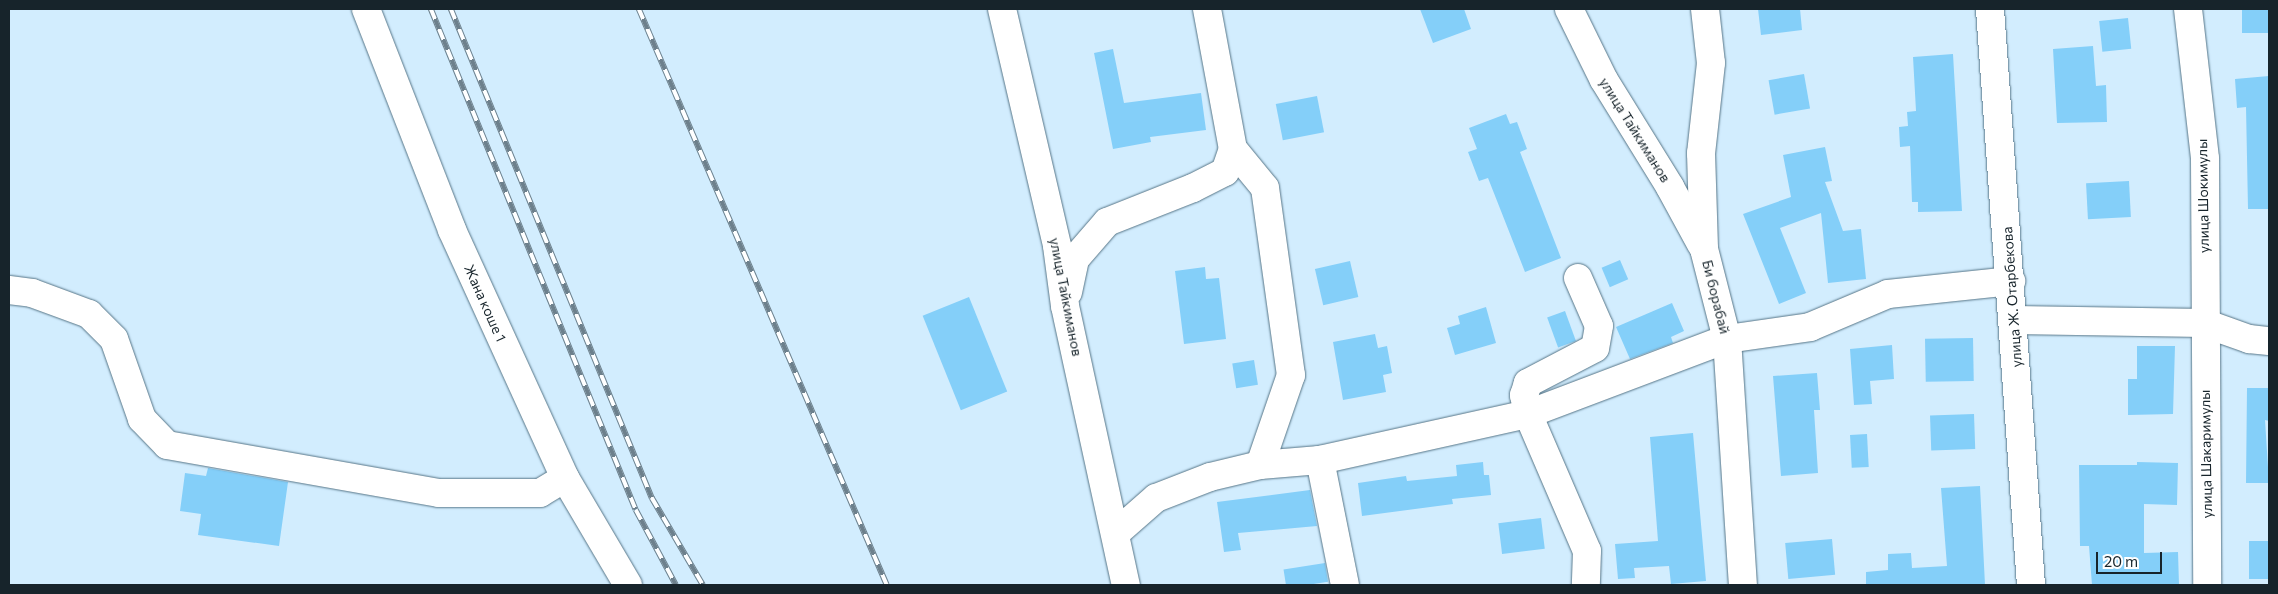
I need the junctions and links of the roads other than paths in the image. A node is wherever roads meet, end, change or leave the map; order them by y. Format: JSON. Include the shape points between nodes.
{"nodes":[{"id":1,"x":366,"y":9,"type":"edge"},
{"id":2,"x":1002,"y":9,"type":"edge"},
{"id":3,"x":1207,"y":9,"type":"edge"},
{"id":4,"x":1569,"y":9,"type":"edge"},
{"id":5,"x":1706,"y":9,"type":"edge"},
{"id":6,"x":1990,"y":9,"type":"edge"},
{"id":7,"x":2188,"y":9,"type":"edge"},
{"id":8,"x":1233,"y":149,"type":"junction"},
{"id":9,"x":1704,"y":249,"type":"junction"},
{"id":10,"x":1578,"y":278,"type":"dead end"},
{"id":11,"x":2011,"y":281,"type":"junction"},
{"id":12,"x":9,"y":290,"type":"edge"},
{"id":13,"x":1065,"y":306,"type":"junction"},
{"id":14,"x":2014,"y":320,"type":"junction"},
{"id":15,"x":2204,"y":323,"type":"junction"},
{"id":16,"x":1728,"y":339,"type":"junction"},
{"id":17,"x":2269,"y":342,"type":"edge"},
{"id":18,"x":1528,"y":414,"type":"junction"},
{"id":19,"x":1320,"y":460,"type":"junction"},
{"id":20,"x":1260,"y":465,"type":"junction"},
{"id":21,"x":565,"y":478,"type":"junction"},
{"id":22,"x":1116,"y":533,"type":"junction"},
{"id":23,"x":628,"y":585,"type":"edge"},
{"id":24,"x":1126,"y":585,"type":"edge"},
{"id":25,"x":1345,"y":585,"type":"edge"},
{"id":26,"x":1586,"y":585,"type":"edge"},
{"id":27,"x":1743,"y":585,"type":"edge"},
{"id":28,"x":2031,"y":585,"type":"edge"},
{"id":29,"x":2207,"y":585,"type":"edge"}],
"edges":[{"from":1,"to":21,"type":"street","name":"Жана коше 1","via":[[452,230]]},
{"from":2,"to":13,"type":"street","name":"улица Тайкиманов","via":[[1057,246]]},
{"from":3,"to":8,"type":"street"},
{"from":4,"to":9,"type":"street","name":"улица Тайкиманов","via":[[1604,80]]},
{"from":5,"to":9,"type":"street","name":"Би борабай","via":[[1711,63],[1700,153]]},
{"from":6,"to":11,"type":"street","name":"улица Ж. Отарбекова"},
{"from":7,"to":15,"type":"street","name":"улица Шокимулы","via":[[2205,159]]},
{"from":8,"to":13,"type":"street","via":[[1224,172],[1193,188],[1107,222],[1075,259]]},
{"from":8,"to":20,"type":"street","via":[[1265,188],[1291,376]]},
{"from":9,"to":16,"type":"street","name":"Би борабай"},
{"from":10,"to":18,"type":"street","via":[[1599,326],[1595,348],[1528,383],[1524,395]]},
{"from":11,"to":14,"type":"street","name":"улица Ж. Отарбекова"},
{"from":11,"to":16,"type":"street","via":[[1888,294],[1810,327]]},
{"from":12,"to":21,"type":"street","via":[[32,293],[89,314],[114,339],[142,419],[167,445],[439,493],[540,492]]},
{"from":13,"to":22,"type":"street","name":"улица Тайкиманов"},
{"from":14,"to":15,"type":"street"},
{"from":14,"to":28,"type":"street","name":"улица Ж. Отарбекова"},
{"from":15,"to":17,"type":"street","via":[[2249,339]]},
{"from":15,"to":29,"type":"street","name":"улица Шакаримулы"},
{"from":16,"to":18,"type":"street"},
{"from":16,"to":27,"type":"street","name":"Би борабай"},
{"from":18,"to":19,"type":"street"},
{"from":18,"to":26,"type":"street","via":[[1587,551]]},
{"from":19,"to":20,"type":"street"},
{"from":19,"to":25,"type":"street"},
{"from":20,"to":22,"type":"street","via":[[1210,477],[1156,498]]},
{"from":21,"to":23,"type":"street","name":"Жана коше 1"},
{"from":22,"to":24,"type":"street","name":"улица Тайкиманов"}]}
